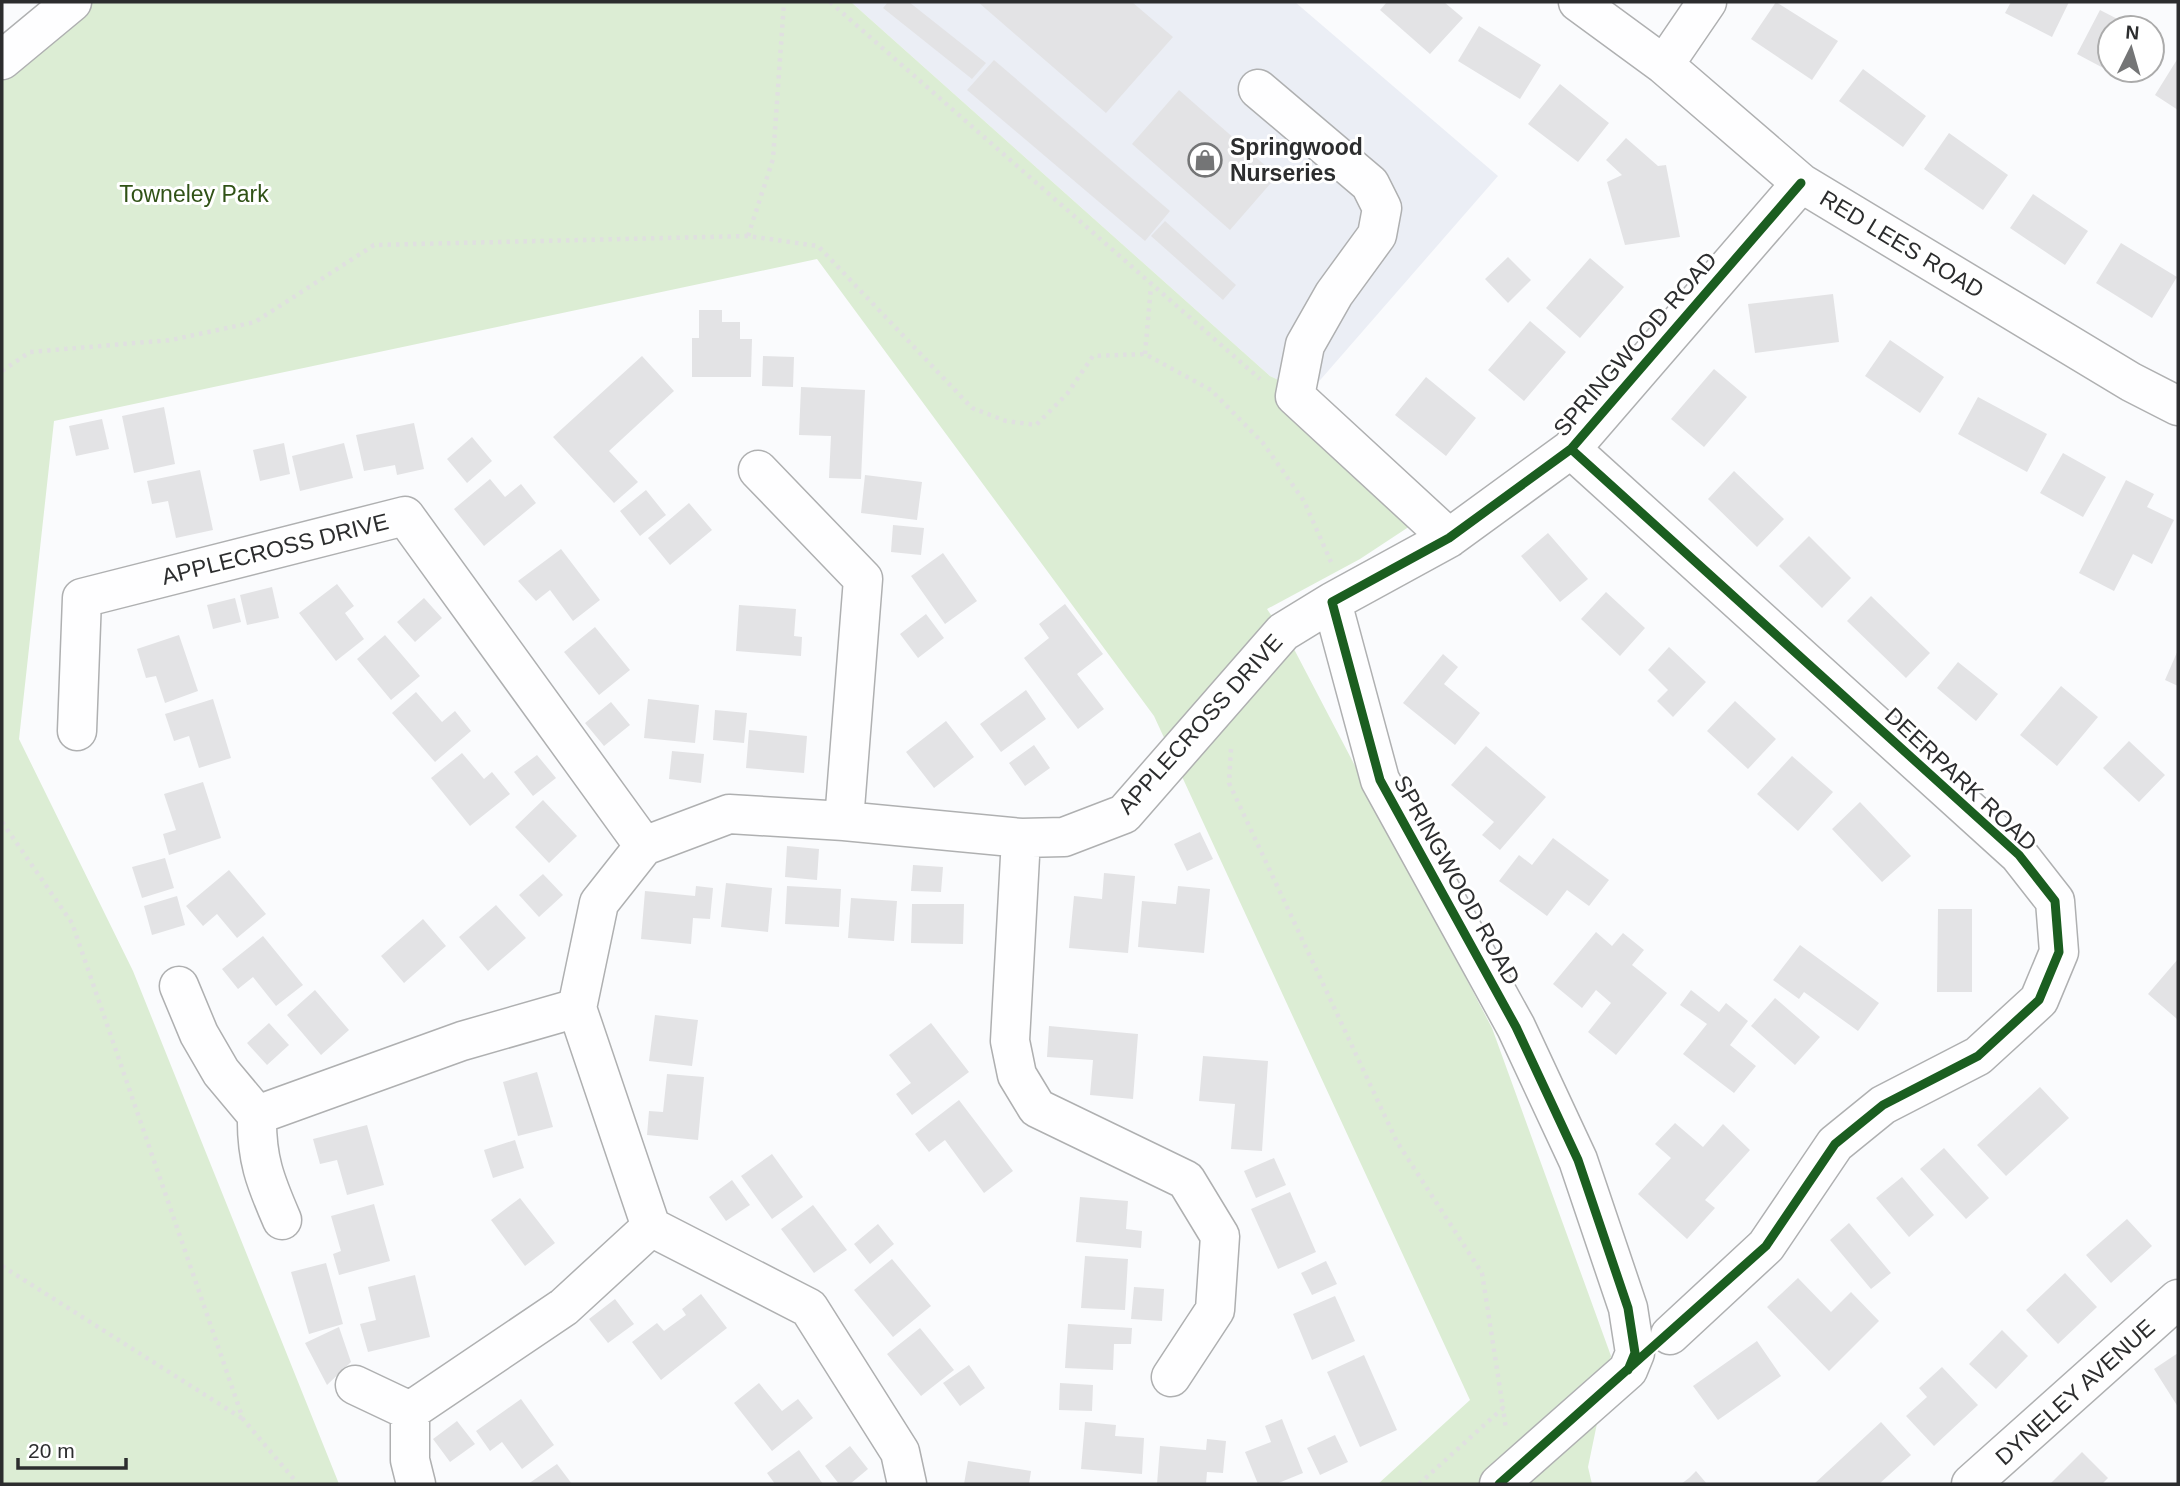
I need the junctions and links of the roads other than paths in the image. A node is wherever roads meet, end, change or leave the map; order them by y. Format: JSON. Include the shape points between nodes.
{"nodes":[{"id":1,"x":72,"y":2,"type":"edge"},
{"id":2,"x":1578,"y":2,"type":"edge"},
{"id":3,"x":1707,"y":2,"type":"edge"},
{"id":4,"x":2,"y":60,"type":"edge"},
{"id":5,"x":1664,"y":65,"type":"junction"},
{"id":6,"x":1258,"y":89,"type":"dead end"},
{"id":7,"x":1801,"y":183,"type":"junction"},
{"id":8,"x":2178,"y":406,"type":"edge"},
{"id":9,"x":1571,"y":449,"type":"junction"},
{"id":10,"x":758,"y":470,"type":"dead end"},
{"id":11,"x":1449,"y":538,"type":"junction"},
{"id":12,"x":1341,"y":598,"type":"junction"},
{"id":13,"x":77,"y":731,"type":"dead end"},
{"id":14,"x":844,"y":821,"type":"junction"},
{"id":15,"x":1021,"y":838,"type":"junction"},
{"id":16,"x":644,"y":846,"type":"junction"},
{"id":17,"x":179,"y":986,"type":"dead end"},
{"id":18,"x":577,"y":1008,"type":"junction"},
{"id":19,"x":257,"y":1115,"type":"junction"},
{"id":20,"x":282,"y":1220,"type":"dead end"},
{"id":21,"x":651,"y":1227,"type":"junction"},
{"id":22,"x":2178,"y":1299,"type":"edge"},
{"id":23,"x":1670,"y":1335,"type":"dead end"},
{"id":24,"x":1171,"y":1377,"type":"dead end"},
{"id":25,"x":355,"y":1385,"type":"dead end"},
{"id":26,"x":410,"y":1411,"type":"junction"},
{"id":27,"x":1506,"y":1478,"type":"edge"},
{"id":28,"x":416,"y":1484,"type":"edge"},
{"id":29,"x":907,"y":1484,"type":"edge"},
{"id":30,"x":1971,"y":1484,"type":"edge"}],
"edges":[{"from":1,"to":4,"type":"street"},
{"from":2,"to":5,"type":"street","name":"RED LEES ROAD"},
{"from":3,"to":5,"type":"street"},
{"from":5,"to":7,"type":"street","name":"RED LEES ROAD"},
{"from":6,"to":11,"type":"street","via":[[1370,184],[1382,208],[1377,235],[1334,294],[1305,345],[1295,396]]},
{"from":7,"to":8,"type":"street","name":"RED LEES ROAD"},
{"from":7,"to":9,"type":"street","name":"SPRINGWOOD ROAD"},
{"from":9,"to":11,"type":"street","name":"SPRINGWOOD ROAD"},
{"from":9,"to":23,"type":"street","name":"DEERPARK ROAD","via":[[2019,855],[2055,901],[2059,952],[2039,1000],[1978,1056],[1883,1105],[1835,1144],[1766,1246]]},
{"from":10,"to":14,"type":"street","via":[[863,579]]},
{"from":11,"to":12,"type":"street","name":"SPRINGWOOD ROAD"},
{"from":12,"to":15,"type":"street","name":"APPLECROSS DRIVE","via":[[1283,632],[1124,814],[1064,837]]},
{"from":12,"to":27,"type":"street","name":"SPRINGWOOD ROAD","via":[[1380,780],[1516,1027],[1578,1160],[1628,1308],[1635,1353],[1628,1370]]},
{"from":13,"to":16,"type":"street","name":"APPLECROSS DRIVE","via":[[82,598],[405,516]]},
{"from":14,"to":15,"type":"street","name":"APPLECROSS DRIVE"},
{"from":14,"to":16,"type":"street","name":"APPLECROSS DRIVE","via":[[729,814]]},
{"from":15,"to":24,"type":"street","via":[[1010,1041],[1017,1075],[1037,1108],[1186,1180],[1220,1236],[1215,1310]]},
{"from":16,"to":18,"type":"street","via":[[599,903]]},
{"from":17,"to":19,"type":"street","via":[[221,1072]]},
{"from":18,"to":19,"type":"street","via":[[463,1041]]},
{"from":18,"to":21,"type":"street"},
{"from":19,"to":20,"type":"street","via":[[261,1171]]},
{"from":21,"to":26,"type":"street","via":[[564,1307]]},
{"from":21,"to":29,"type":"street","via":[[809,1308],[900,1452]]},
{"from":22,"to":30,"type":"street","name":"DYNELEY AVENUE"},
{"from":25,"to":26,"type":"street"},
{"from":26,"to":28,"type":"street"}]}
